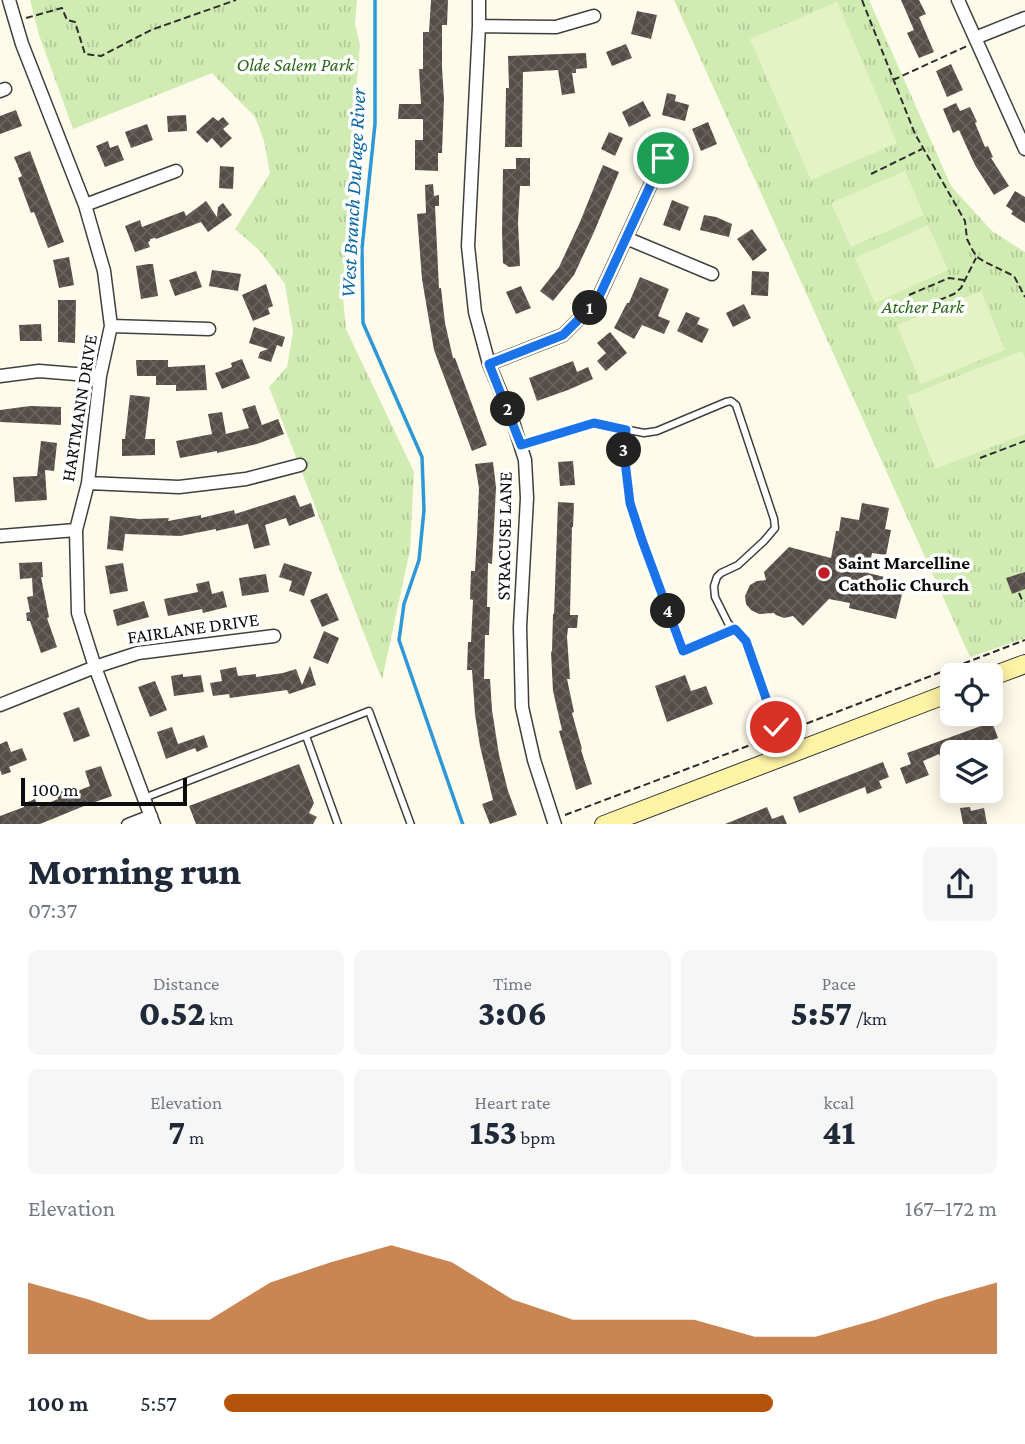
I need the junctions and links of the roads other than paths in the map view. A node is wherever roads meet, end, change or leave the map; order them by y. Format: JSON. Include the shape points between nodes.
{"nodes":[{"id":1,"x":9,"y":0,"type":"edge"},
{"id":2,"x":479,"y":0,"type":"edge"},
{"id":3,"x":958,"y":0,"type":"edge"},
{"id":4,"x":594,"y":16,"type":"dead end"},
{"id":5,"x":1025,"y":18,"type":"edge"},
{"id":6,"x":480,"y":26,"type":"junction"},
{"id":7,"x":975,"y":38,"type":"junction"},
{"id":8,"x":1025,"y":149,"type":"edge"},
{"id":9,"x":663,"y":158,"type":"dead end"},
{"id":10,"x":176,"y":171,"type":"dead end"},
{"id":11,"x":85,"y":205,"type":"junction"},
{"id":12,"x":626,"y":238,"type":"junction"},
{"id":13,"x":712,"y":274,"type":"dead end"},
{"id":14,"x":111,"y":326,"type":"junction"},
{"id":15,"x":209,"y":329,"type":"dead end"},
{"id":16,"x":489,"y":364,"type":"junction"},
{"id":17,"x":0,"y":376,"type":"edge"},
{"id":18,"x":100,"y":376,"type":"junction"},
{"id":19,"x":626,"y":430,"type":"junction"},
{"id":20,"x":521,"y":445,"type":"junction"},
{"id":21,"x":300,"y":465,"type":"dead end"},
{"id":22,"x":88,"y":483,"type":"junction"},
{"id":23,"x":76,"y":530,"type":"junction"},
{"id":24,"x":0,"y":536,"type":"edge"},
{"id":25,"x":735,"y":629,"type":"junction"},
{"id":26,"x":274,"y":636,"type":"dead end"},
{"id":27,"x":1025,"y":664,"type":"edge"},
{"id":28,"x":95,"y":667,"type":"junction"},
{"id":29,"x":1003,"y":672,"type":"edge"},
{"id":30,"x":940,"y":697,"type":"edge"},
{"id":31,"x":0,"y":705,"type":"edge"},
{"id":32,"x":306,"y":736,"type":"junction"},
{"id":33,"x":786,"y":755,"type":"junction"},
{"id":34,"x":144,"y":798,"type":"junction"},
{"id":35,"x":153,"y":820,"type":"edge"},
{"id":36,"x":626,"y":821,"type":"edge"},
{"id":37,"x":128,"y":824,"type":"edge"},
{"id":38,"x":338,"y":824,"type":"edge"},
{"id":39,"x":411,"y":824,"type":"edge"},
{"id":40,"x":555,"y":824,"type":"edge"},
{"id":41,"x":604,"y":824,"type":"edge"}],
"edges":[{"from":1,"to":11,"type":"street","name":"HARTMANN DRIVE"},
{"from":2,"to":6,"type":"street","name":"SYRACUSE LANE"},
{"from":3,"to":7,"type":"street"},
{"from":4,"to":6,"type":"street","via":[[556,27]]},
{"from":5,"to":7,"type":"street"},
{"from":6,"to":16,"type":"street","name":"SYRACUSE LANE","via":[[468,246],[475,312]]},
{"from":7,"to":8,"type":"street"},
{"from":9,"to":12,"type":"street"},
{"from":10,"to":11,"type":"street"},
{"from":11,"to":14,"type":"street","name":"HARTMANN DRIVE","via":[[104,271]]},
{"from":12,"to":13,"type":"street"},
{"from":12,"to":16,"type":"street","via":[[597,301],[563,335]]},
{"from":14,"to":15,"type":"street"},
{"from":14,"to":18,"type":"street","name":"HARTMANN DRIVE"},
{"from":16,"to":20,"type":"street","name":"SYRACUSE LANE"},
{"from":17,"to":18,"type":"street","via":[[39,371]]},
{"from":18,"to":22,"type":"street","name":"HARTMANN DRIVE"},
{"from":19,"to":20,"type":"lane","via":[[594,423]]},
{"from":19,"to":25,"type":"lane","via":[[630,503],[683,651]]},
{"from":19,"to":25,"type":"lane","via":[[657,431],[726,402],[736,405],[775,527],[738,565],[721,573],[714,586],[715,597]]},
{"from":20,"to":40,"type":"street","name":"SYRACUSE LANE","via":[[527,478],[520,627],[522,707]]},
{"from":21,"to":22,"type":"street","via":[[246,479],[180,487]]},
{"from":22,"to":23,"type":"street","name":"HARTMANN DRIVE"},
{"from":23,"to":24,"type":"street"},
{"from":23,"to":28,"type":"street","name":"HARTMANN DRIVE","via":[[78,613]]},
{"from":25,"to":33,"type":"lane","via":[[753,658]]},
{"from":26,"to":28,"type":"street","name":"FAIRLANE DRIVE","via":[[138,653]]},
{"from":27,"to":29,"type":"street"},
{"from":28,"to":31,"type":"street","name":"FAIRLANE DRIVE"},
{"from":28,"to":34,"type":"street","name":"HARTMANN DRIVE"},
{"from":30,"to":33,"type":"street"},
{"from":32,"to":34,"type":"lane"},
{"from":32,"to":38,"type":"lane"},
{"from":32,"to":39,"type":"lane","via":[[369,711]]},
{"from":33,"to":36,"type":"street"},
{"from":34,"to":35,"type":"street","name":"HARTMANN DRIVE"},
{"from":35,"to":37,"type":"street"},
{"from":36,"to":41,"type":"street"}]}
